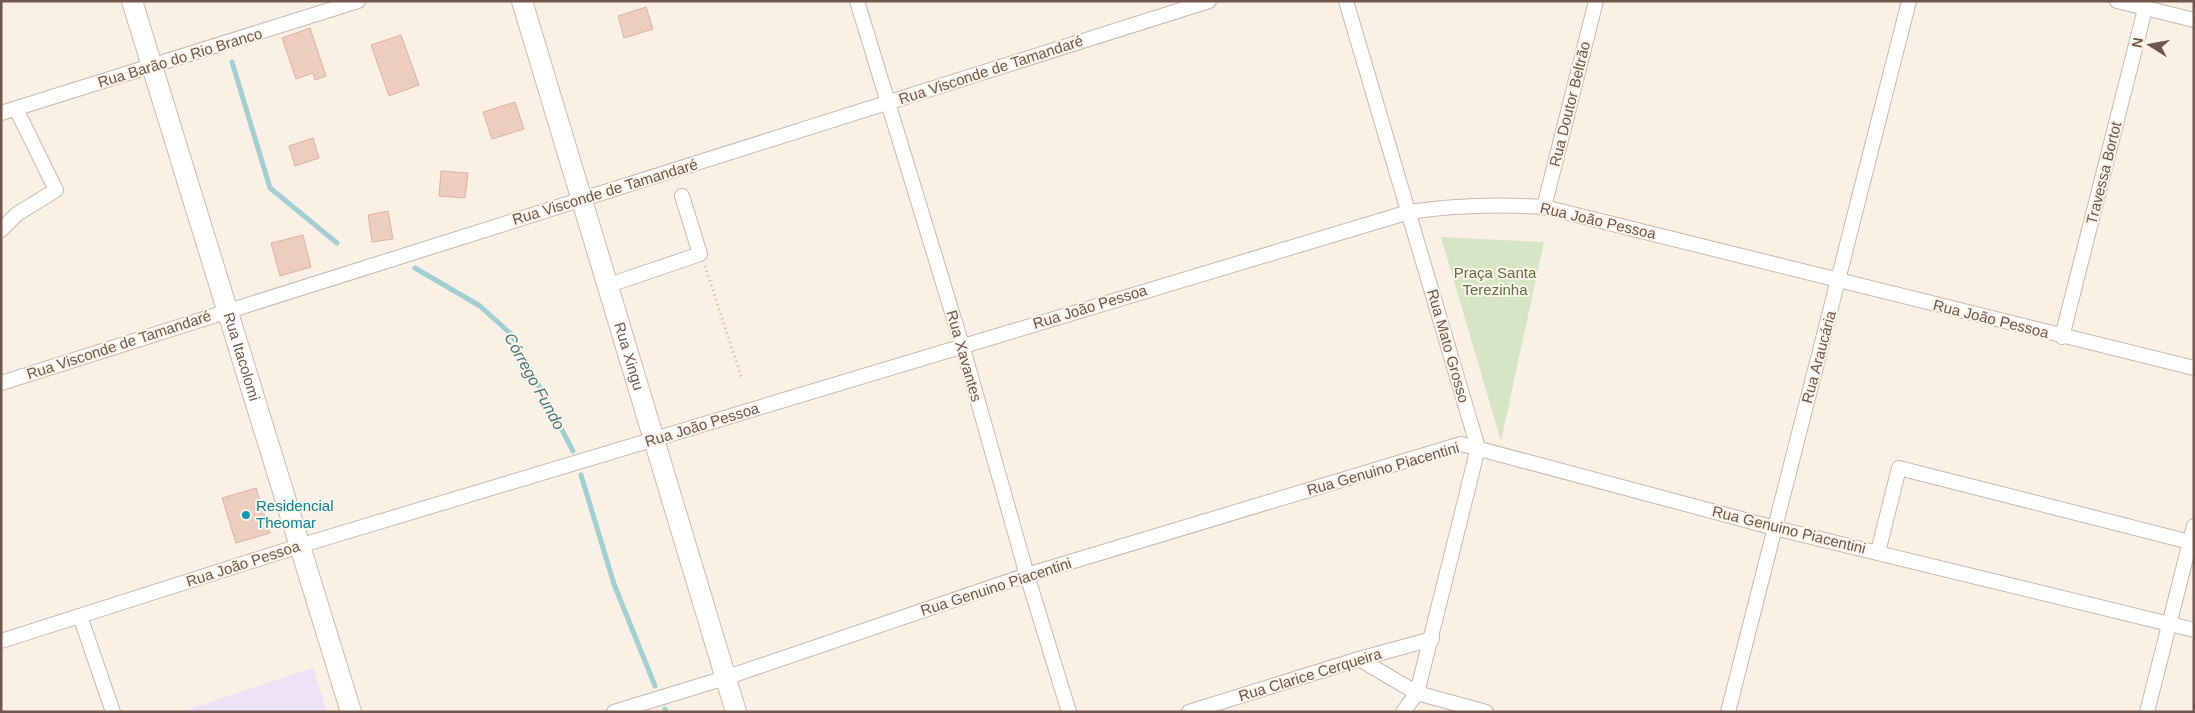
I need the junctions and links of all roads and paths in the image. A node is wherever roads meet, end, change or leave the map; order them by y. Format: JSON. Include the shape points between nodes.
{"nodes":[{"id":1,"x":132,"y":1,"type":"edge"},
{"id":2,"x":358,"y":1,"type":"edge"},
{"id":3,"x":522,"y":1,"type":"edge"},
{"id":4,"x":857,"y":1,"type":"edge"},
{"id":5,"x":1209,"y":1,"type":"edge"},
{"id":6,"x":1346,"y":1,"type":"edge"},
{"id":7,"x":1596,"y":1,"type":"edge"},
{"id":8,"x":1909,"y":1,"type":"edge"},
{"id":9,"x":2117,"y":1,"type":"edge"},
{"id":10,"x":2145,"y":9,"type":"junction"},
{"id":11,"x":2194,"y":20,"type":"edge"},
{"id":12,"x":152,"y":67,"type":"junction"},
{"id":13,"x":888,"y":102,"type":"junction"},
{"id":14,"x":16,"y":109,"type":"junction"},
{"id":15,"x":1,"y":113,"type":"edge"},
{"id":16,"x":682,"y":196,"type":"dead end"},
{"id":17,"x":583,"y":200,"type":"junction"},
{"id":18,"x":1544,"y":207,"type":"junction"},
{"id":19,"x":1409,"y":212,"type":"junction"},
{"id":20,"x":1,"y":230,"type":"edge"},
{"id":21,"x":700,"y":254,"type":"junction"},
{"id":22,"x":1838,"y":280,"type":"junction"},
{"id":23,"x":609,"y":285,"type":"junction"},
{"id":24,"x":227,"y":310,"type":"junction"},
{"id":25,"x":2062,"y":336,"type":"junction"},
{"id":26,"x":962,"y":345,"type":"junction"},
{"id":27,"x":2194,"y":368,"type":"edge"},
{"id":28,"x":742,"y":379,"type":"dead end"},
{"id":29,"x":1,"y":383,"type":"edge"},
{"id":30,"x":655,"y":440,"type":"junction"},
{"id":31,"x":1478,"y":448,"type":"junction"},
{"id":32,"x":2194,"y":526,"type":"edge"},
{"id":33,"x":1774,"y":528,"type":"junction"},
{"id":34,"x":2190,"y":542,"type":"junction"},
{"id":35,"x":299,"y":546,"type":"junction"},
{"id":36,"x":1878,"y":552,"type":"junction"},
{"id":37,"x":1026,"y":575,"type":"junction"},
{"id":38,"x":80,"y":616,"type":"junction"},
{"id":39,"x":2170,"y":624,"type":"junction"},
{"id":40,"x":2194,"y":630,"type":"edge"},
{"id":41,"x":1432,"y":639,"type":"junction"},
{"id":42,"x":1,"y":641,"type":"edge"},
{"id":43,"x":1359,"y":659,"type":"junction"},
{"id":44,"x":725,"y":678,"type":"junction"},
{"id":45,"x":1417,"y":694,"type":"junction"},
{"id":46,"x":113,"y":712,"type":"edge"},
{"id":47,"x":351,"y":712,"type":"edge"},
{"id":48,"x":614,"y":712,"type":"edge"},
{"id":49,"x":736,"y":712,"type":"edge"},
{"id":50,"x":1070,"y":712,"type":"edge"},
{"id":51,"x":1189,"y":712,"type":"edge"},
{"id":52,"x":1403,"y":712,"type":"edge"},
{"id":53,"x":1486,"y":712,"type":"edge"},
{"id":54,"x":1728,"y":712,"type":"edge"},
{"id":55,"x":2147,"y":712,"type":"edge"}],
"edges":[{"from":1,"to":12,"type":"street","name":"Rua Itacolomi"},
{"from":2,"to":12,"type":"street","name":"Rua Barão do Rio Branco"},
{"from":3,"to":17,"type":"street","name":"Rua Xingu"},
{"from":4,"to":13,"type":"street","name":"Rua Xavantes"},
{"from":5,"to":13,"type":"street","name":"Rua Visconde de Tamandaré"},
{"from":6,"to":19,"type":"street","name":"Rua Mato Grosso"},
{"from":7,"to":18,"type":"street","name":"Rua Doutor Beltrão"},
{"from":8,"to":22,"type":"street","name":"Rua Araucária"},
{"from":9,"to":10,"type":"street"},
{"from":10,"to":11,"type":"street"},
{"from":10,"to":25,"type":"street","name":"Travessa Bortot"},
{"from":12,"to":14,"type":"street","name":"Rua Barão do Rio Branco"},
{"from":12,"to":24,"type":"street","name":"Rua Itacolomi"},
{"from":13,"to":17,"type":"street","name":"Rua Visconde de Tamandaré"},
{"from":13,"to":26,"type":"street","name":"Rua Xavantes"},
{"from":14,"to":15,"type":"street","name":"Rua Barão do Rio Branco"},
{"from":14,"to":20,"type":"street","via":[[56,190],[17,214]]},
{"from":16,"to":21,"type":"street"},
{"from":17,"to":23,"type":"street","name":"Rua Xingu"},
{"from":17,"to":24,"type":"street","name":"Rua Visconde de Tamandaré"},
{"from":18,"to":19,"type":"street","name":"Rua João Pessoa","via":[[1496,204],[1446,206]]},
{"from":18,"to":22,"type":"street","name":"Rua João Pessoa"},
{"from":19,"to":26,"type":"street","name":"Rua João Pessoa"},
{"from":19,"to":31,"type":"street","name":"Rua Mato Grosso"},
{"from":21,"to":23,"type":"street"},
{"from":21,"to":28,"type":"path"},
{"from":22,"to":25,"type":"street","name":"Rua João Pessoa"},
{"from":22,"to":33,"type":"street","name":"Rua Araucária"},
{"from":23,"to":30,"type":"street","name":"Rua Xingu"},
{"from":24,"to":29,"type":"street","name":"Rua Visconde de Tamandaré"},
{"from":24,"to":35,"type":"street","name":"Rua Itacolomi"},
{"from":25,"to":27,"type":"street","name":"Rua João Pessoa"},
{"from":26,"to":30,"type":"street","name":"Rua João Pessoa"},
{"from":26,"to":37,"type":"street","name":"Rua Xavantes"},
{"from":30,"to":35,"type":"street","name":"Rua João Pessoa"},
{"from":30,"to":44,"type":"street","name":"Rua Xingu"},
{"from":31,"to":33,"type":"street","name":"Rua Genuino Piacentini"},
{"from":31,"to":37,"type":"street","name":"Rua Genuino Piacentini","via":[[1460,444]]},
{"from":31,"to":41,"type":"street","name":"Rua Mato Grosso"},
{"from":32,"to":34,"type":"street"},
{"from":33,"to":36,"type":"street","name":"Rua Genuino Piacentini"},
{"from":33,"to":54,"type":"street","name":"Rua Araucária"},
{"from":34,"to":36,"type":"street","via":[[1899,468]]},
{"from":34,"to":39,"type":"street"},
{"from":35,"to":38,"type":"street","name":"Rua João Pessoa"},
{"from":35,"to":47,"type":"street","name":"Rua Itacolomi"},
{"from":36,"to":39,"type":"street","name":"Rua Genuino Piacentini"},
{"from":37,"to":44,"type":"street","name":"Rua Genuino Piacentini"},
{"from":37,"to":50,"type":"street","name":"Rua Xavantes"},
{"from":38,"to":42,"type":"street","name":"Rua João Pessoa"},
{"from":38,"to":46,"type":"street"},
{"from":39,"to":40,"type":"street","name":"Rua Genuino Piacentini"},
{"from":39,"to":55,"type":"street"},
{"from":41,"to":43,"type":"street","name":"Rua Clarice Cerqueira"},
{"from":41,"to":45,"type":"street","name":"Rua Mato Grosso"},
{"from":43,"to":45,"type":"street"},
{"from":43,"to":51,"type":"street","name":"Rua Clarice Cerqueira"},
{"from":44,"to":48,"type":"street","name":"Rua Genuino Piacentini"},
{"from":44,"to":49,"type":"street","name":"Rua Xingu"},
{"from":45,"to":52,"type":"street"},
{"from":45,"to":53,"type":"street"}]}
